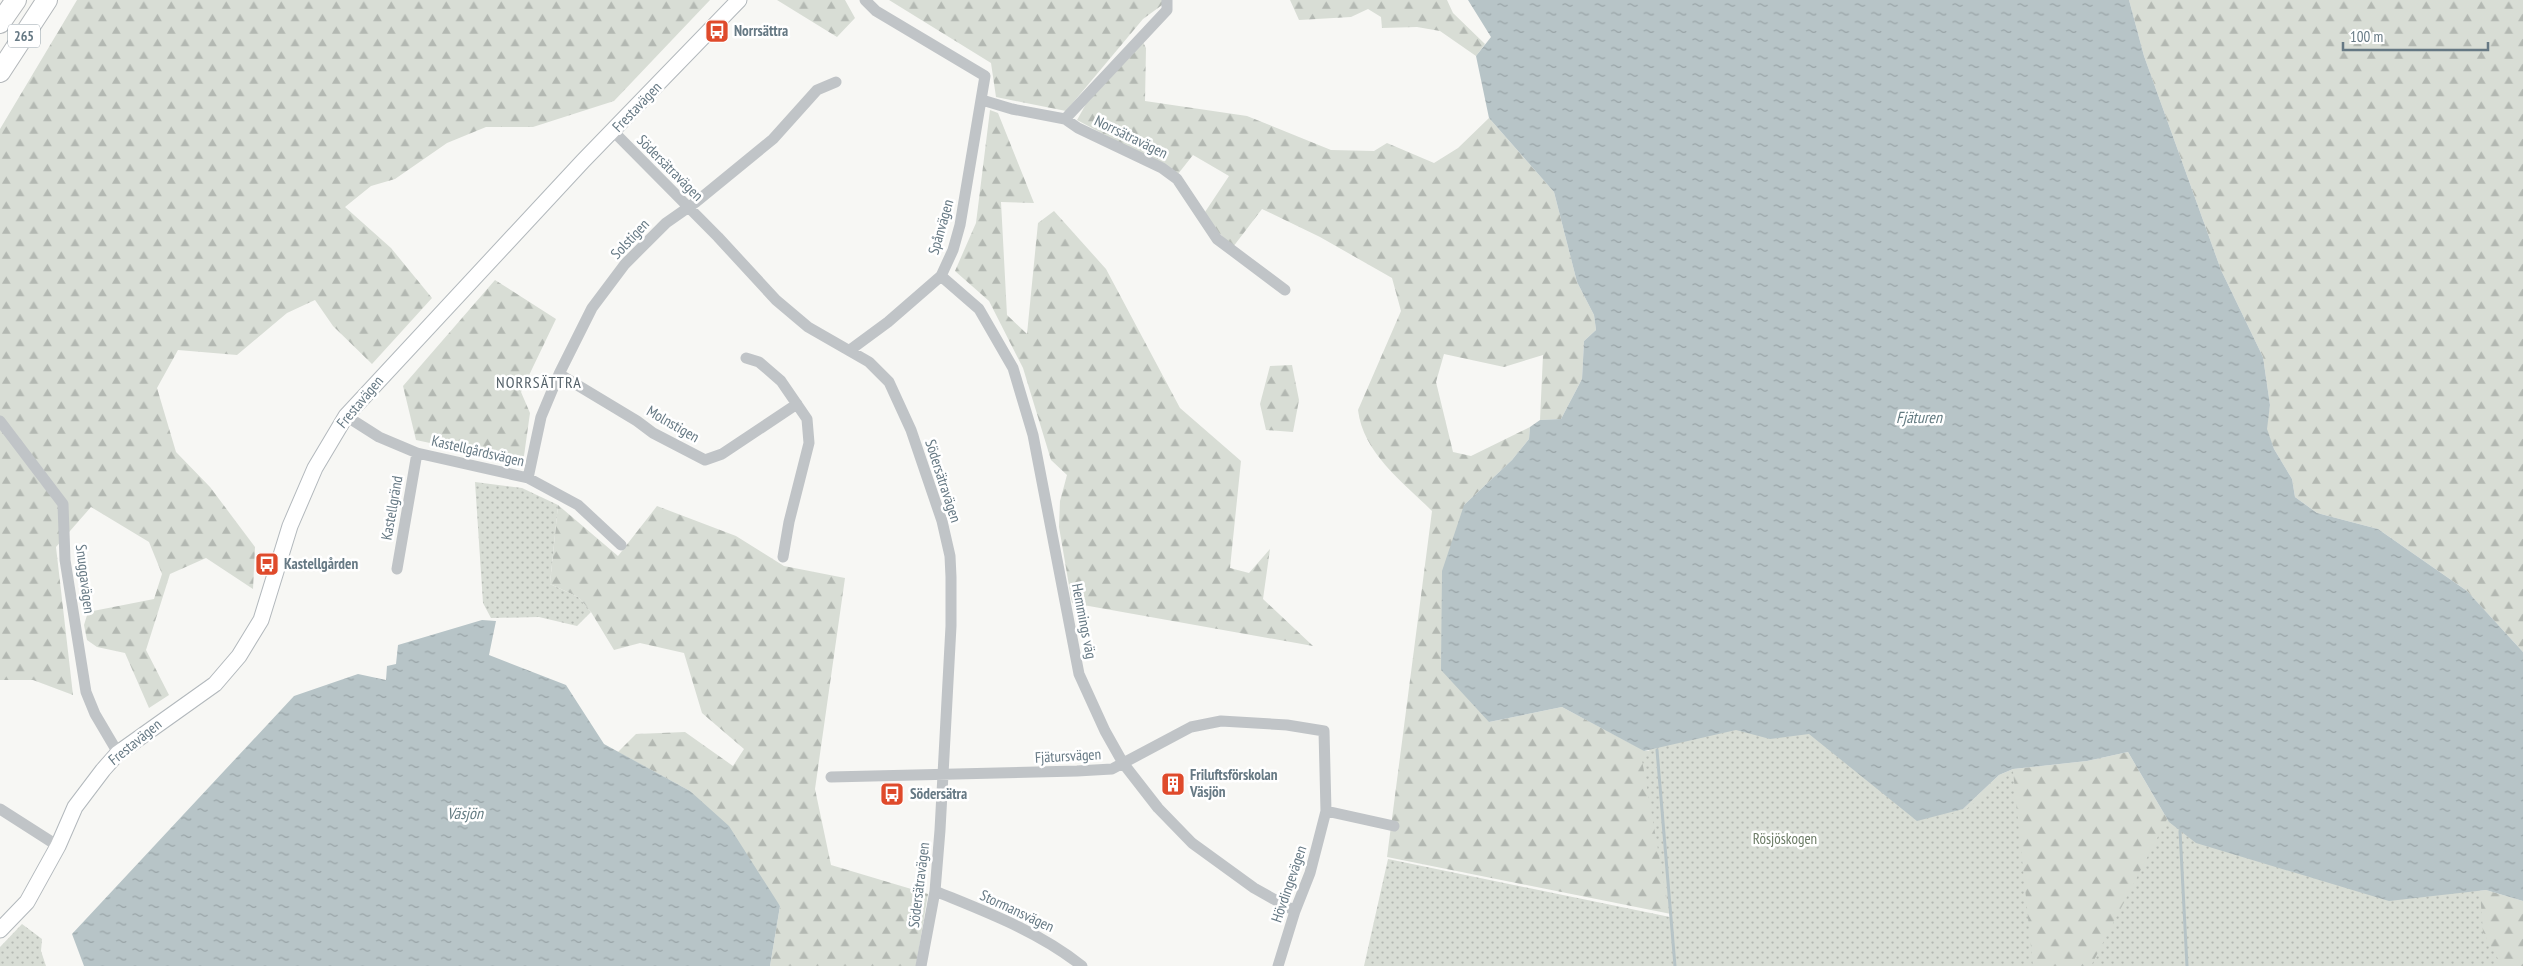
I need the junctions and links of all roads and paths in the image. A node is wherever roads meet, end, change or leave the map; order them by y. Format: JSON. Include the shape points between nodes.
{"nodes":[{"id":1,"x":16,"y":0,"type":"edge"},
{"id":2,"x":48,"y":0,"type":"edge"},
{"id":3,"x":739,"y":0,"type":"edge"},
{"id":4,"x":864,"y":0,"type":"edge"},
{"id":5,"x":1167,"y":0,"type":"edge"},
{"id":6,"x":0,"y":23,"type":"edge"},
{"id":7,"x":0,"y":72,"type":"edge"},
{"id":8,"x":836,"y":82,"type":"dead end"},
{"id":9,"x":982,"y":100,"type":"junction"},
{"id":10,"x":1065,"y":119,"type":"junction"},
{"id":11,"x":613,"y":131,"type":"junction"},
{"id":12,"x":688,"y":207,"type":"junction"},
{"id":13,"x":941,"y":276,"type":"junction"},
{"id":14,"x":1285,"y":290,"type":"dead end"},
{"id":15,"x":850,"y":350,"type":"junction"},
{"id":16,"x":746,"y":358,"type":"dead end"},
{"id":17,"x":560,"y":374,"type":"junction"},
{"id":18,"x":797,"y":404,"type":"junction"},
{"id":19,"x":346,"y":416,"type":"junction"},
{"id":20,"x":0,"y":421,"type":"edge"},
{"id":21,"x":417,"y":453,"type":"junction"},
{"id":22,"x":528,"y":478,"type":"junction"},
{"id":23,"x":621,"y":545,"type":"dead end"},
{"id":24,"x":783,"y":557,"type":"dead end"},
{"id":25,"x":397,"y":568,"type":"dead end"},
{"id":26,"x":1324,"y":730,"type":"joint"},
{"id":27,"x":118,"y":753,"type":"junction"},
{"id":28,"x":1123,"y":764,"type":"junction"},
{"id":29,"x":944,"y":774,"type":"junction"},
{"id":30,"x":831,"y":777,"type":"dead end"},
{"id":31,"x":0,"y":809,"type":"edge"},
{"id":32,"x":1326,"y":812,"type":"junction"},
{"id":33,"x":1394,"y":826,"type":"dead end"},
{"id":34,"x":53,"y":843,"type":"junction"},
{"id":35,"x":935,"y":891,"type":"junction"},
{"id":36,"x":1295,"y":911,"type":"junction"},
{"id":37,"x":0,"y":930,"type":"edge"},
{"id":38,"x":921,"y":966,"type":"edge"},
{"id":39,"x":1082,"y":966,"type":"edge"},
{"id":40,"x":1278,"y":966,"type":"edge"}],
"edges":[{"from":1,"to":6,"type":"highway","number":"265"},
{"from":2,"to":7,"type":"highway","number":"265"},
{"from":3,"to":11,"type":"street","name":"Frestavägen"},
{"from":4,"to":9,"type":"street","via":[[876,11],[984,76]]},
{"from":5,"to":10,"type":"street","name":"Norrsätravägen","via":[[1167,10]]},
{"from":8,"to":12,"type":"street","name":"Solstigen","via":[[817,90],[773,139]]},
{"from":9,"to":10,"type":"street","name":"Norrsätravägen"},
{"from":9,"to":13,"type":"street","name":"Spånvägen","via":[[960,225]]},
{"from":10,"to":14,"type":"street","name":"Norrsätravägen","via":[[1162,168],[1177,179],[1218,239]]},
{"from":11,"to":12,"type":"street","name":"Södersätravägen"},
{"from":11,"to":19,"type":"street","name":"Frestavägen"},
{"from":12,"to":15,"type":"street","name":"Södersätravägen","via":[[776,300],[808,327]]},
{"from":12,"to":17,"type":"street","name":"Solstigen","via":[[666,223],[625,264],[592,308]]},
{"from":13,"to":15,"type":"street","name":"Spånvägen"},
{"from":13,"to":28,"type":"street","name":"Hemmings väg","via":[[978,309],[1013,368],[1033,435],[1079,674]]},
{"from":15,"to":29,"type":"street","name":"Södersätravägen","via":[[869,362],[896,393],[942,521],[951,577],[952,621]]},
{"from":16,"to":18,"type":"street","via":[[760,362],[781,382]]},
{"from":17,"to":18,"type":"street","name":"Molnstigen","via":[[653,433],[705,460],[722,454]]},
{"from":17,"to":22,"type":"street","name":"Solstigen","via":[[541,417]]},
{"from":18,"to":24,"type":"street","via":[[807,419],[810,443]]},
{"from":19,"to":21,"type":"street","name":"Kastellgårdsvägen","via":[[379,437]]},
{"from":19,"to":27,"type":"street","name":"Frestavägen","via":[[315,468],[290,526],[261,620],[239,656],[215,684]]},
{"from":20,"to":27,"type":"street","name":"Snuggavägen","via":[[63,504],[66,560],[86,692],[94,714]]},
{"from":21,"to":22,"type":"street","name":"Kastellgårdsvägen"},
{"from":21,"to":25,"type":"street","name":"Kastellgränd"},
{"from":22,"to":23,"type":"street","name":"Kastellgårdsvägen","via":[[578,505]]},
{"from":26,"to":28,"type":"street","name":"Fjätursvägen","via":[[1221,721],[1191,727]]},
{"from":26,"to":32,"type":"street","name":"Hövdingevägen"},
{"from":27,"to":34,"type":"street","name":"Frestavägen","via":[[75,807]]},
{"from":28,"to":29,"type":"street","name":"Fjätursvägen","via":[[1077,772]]},
{"from":28,"to":36,"type":"street","name":"Hemmings väg","via":[[1158,808],[1192,843],[1254,888]]},
{"from":29,"to":30,"type":"street","name":"Fjätursvägen"},
{"from":29,"to":35,"type":"street","name":"Södersätravägen"},
{"from":31,"to":34,"type":"street"},
{"from":32,"to":33,"type":"street"},
{"from":32,"to":36,"type":"street","name":"Hövdingevägen","via":[[1310,873]]},
{"from":34,"to":37,"type":"street","name":"Frestavägen","via":[[27,902]]},
{"from":35,"to":38,"type":"street","name":"Södersätravägen"},
{"from":35,"to":39,"type":"street","name":"Stormansvägen","via":[[1023,929],[1060,948]]},
{"from":36,"to":40,"type":"street","name":"Hövdingevägen"}]}
